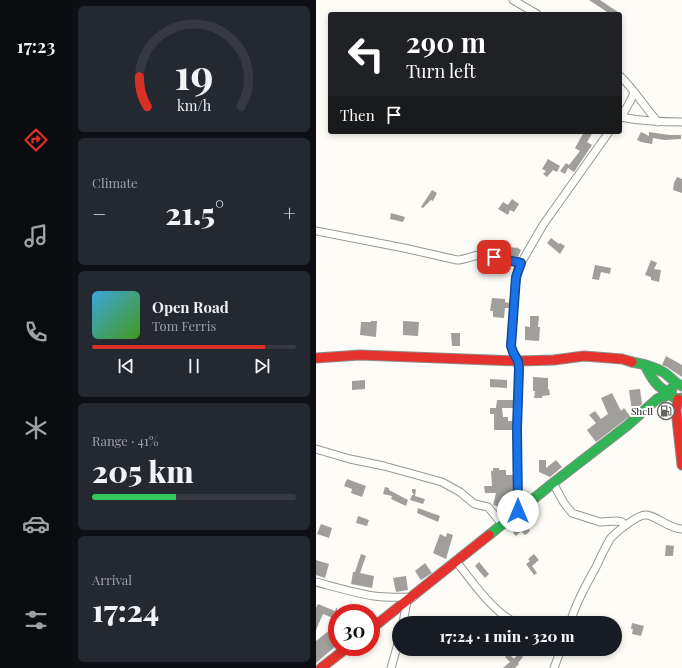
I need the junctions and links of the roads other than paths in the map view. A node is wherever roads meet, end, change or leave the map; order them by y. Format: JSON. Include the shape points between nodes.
{"nodes":[{"id":1,"x":513,"y":0,"type":"edge"},
{"id":2,"x":534,"y":12,"type":"edge"},
{"id":3,"x":622,"y":78,"type":"edge"},
{"id":4,"x":634,"y":92,"type":"junction"},
{"id":5,"x":622,"y":115,"type":"edge"},
{"id":6,"x":622,"y":118,"type":"edge"},
{"id":7,"x":658,"y":122,"type":"junction"},
{"id":8,"x":682,"y":122,"type":"edge"},
{"id":9,"x":608,"y":134,"type":"edge"},
{"id":10,"x":316,"y":231,"type":"edge"},
{"id":11,"x":521,"y":263,"type":"junction"},
{"id":12,"x":316,"y":358,"type":"edge"},
{"id":13,"x":518,"y":361,"type":"junction"},
{"id":14,"x":645,"y":365,"type":"junction"},
{"id":15,"x":680,"y":385,"type":"edge"},
{"id":16,"x":676,"y":396,"type":"edge"},
{"id":17,"x":316,"y":449,"type":"edge"},
{"id":18,"x":682,"y":465,"type":"edge"},
{"id":19,"x":553,"y":483,"type":"junction"},
{"id":20,"x":518,"y":511,"type":"junction"},
{"id":21,"x":502,"y":524,"type":"junction"},
{"id":22,"x":626,"y":525,"type":"junction"},
{"id":23,"x":682,"y":529,"type":"edge"},
{"id":24,"x":456,"y":561,"type":"junction"},
{"id":25,"x":316,"y":582,"type":"edge"},
{"id":26,"x":410,"y":599,"type":"junction"},
{"id":27,"x":405,"y":616,"type":"edge"},
{"id":28,"x":505,"y":616,"type":"edge"},
{"id":29,"x":573,"y":616,"type":"edge"},
{"id":30,"x":380,"y":622,"type":"edge"},
{"id":31,"x":336,"y":656,"type":"edge"},
{"id":32,"x":394,"y":656,"type":"edge"},
{"id":33,"x":558,"y":656,"type":"edge"},
{"id":34,"x":321,"y":668,"type":"edge"},
{"id":35,"x":391,"y":668,"type":"edge"},
{"id":36,"x":554,"y":668,"type":"edge"}],
"edges":[{"from":1,"to":2,"type":"street"},
{"from":3,"to":4,"type":"street"},
{"from":4,"to":5,"type":"street"},
{"from":4,"to":7,"type":"street"},
{"from":6,"to":7,"type":"street"},
{"from":7,"to":8,"type":"street"},
{"from":9,"to":11,"type":"street","via":[[543,225]]},
{"from":10,"to":11,"type":"street","via":[[457,260],[479,255]]},
{"from":11,"to":13,"type":"street","via":[[516,277],[511,346]]},
{"from":12,"to":13,"type":"street","via":[[360,355]]},
{"from":13,"to":14,"type":"street","via":[[584,356],[622,359]]},
{"from":13,"to":20,"type":"street"},
{"from":14,"to":15,"type":"street","via":[[663,372]]},
{"from":14,"to":16,"type":"street","via":[[657,385],[665,392]]},
{"from":15,"to":16,"type":"street","via":[[671,390]]},
{"from":16,"to":18,"type":"street"},
{"from":16,"to":19,"type":"street","via":[[657,399],[628,425]]},
{"from":17,"to":21,"type":"street","via":[[442,482],[475,504],[488,507]]},
{"from":19,"to":20,"type":"street"},
{"from":19,"to":22,"type":"street","via":[[572,513],[600,522],[617,521]]},
{"from":20,"to":21,"type":"street"},
{"from":21,"to":24,"type":"street"},
{"from":22,"to":23,"type":"street","via":[[645,514],[676,529]]},
{"from":22,"to":29,"type":"street","via":[[613,536],[605,548]]},
{"from":24,"to":26,"type":"street"},
{"from":24,"to":28,"type":"street"},
{"from":25,"to":26,"type":"street","via":[[375,596]]},
{"from":26,"to":27,"type":"street"},
{"from":26,"to":30,"type":"street"},
{"from":31,"to":34,"type":"street"},
{"from":32,"to":35,"type":"street"},
{"from":33,"to":36,"type":"street"}]}
